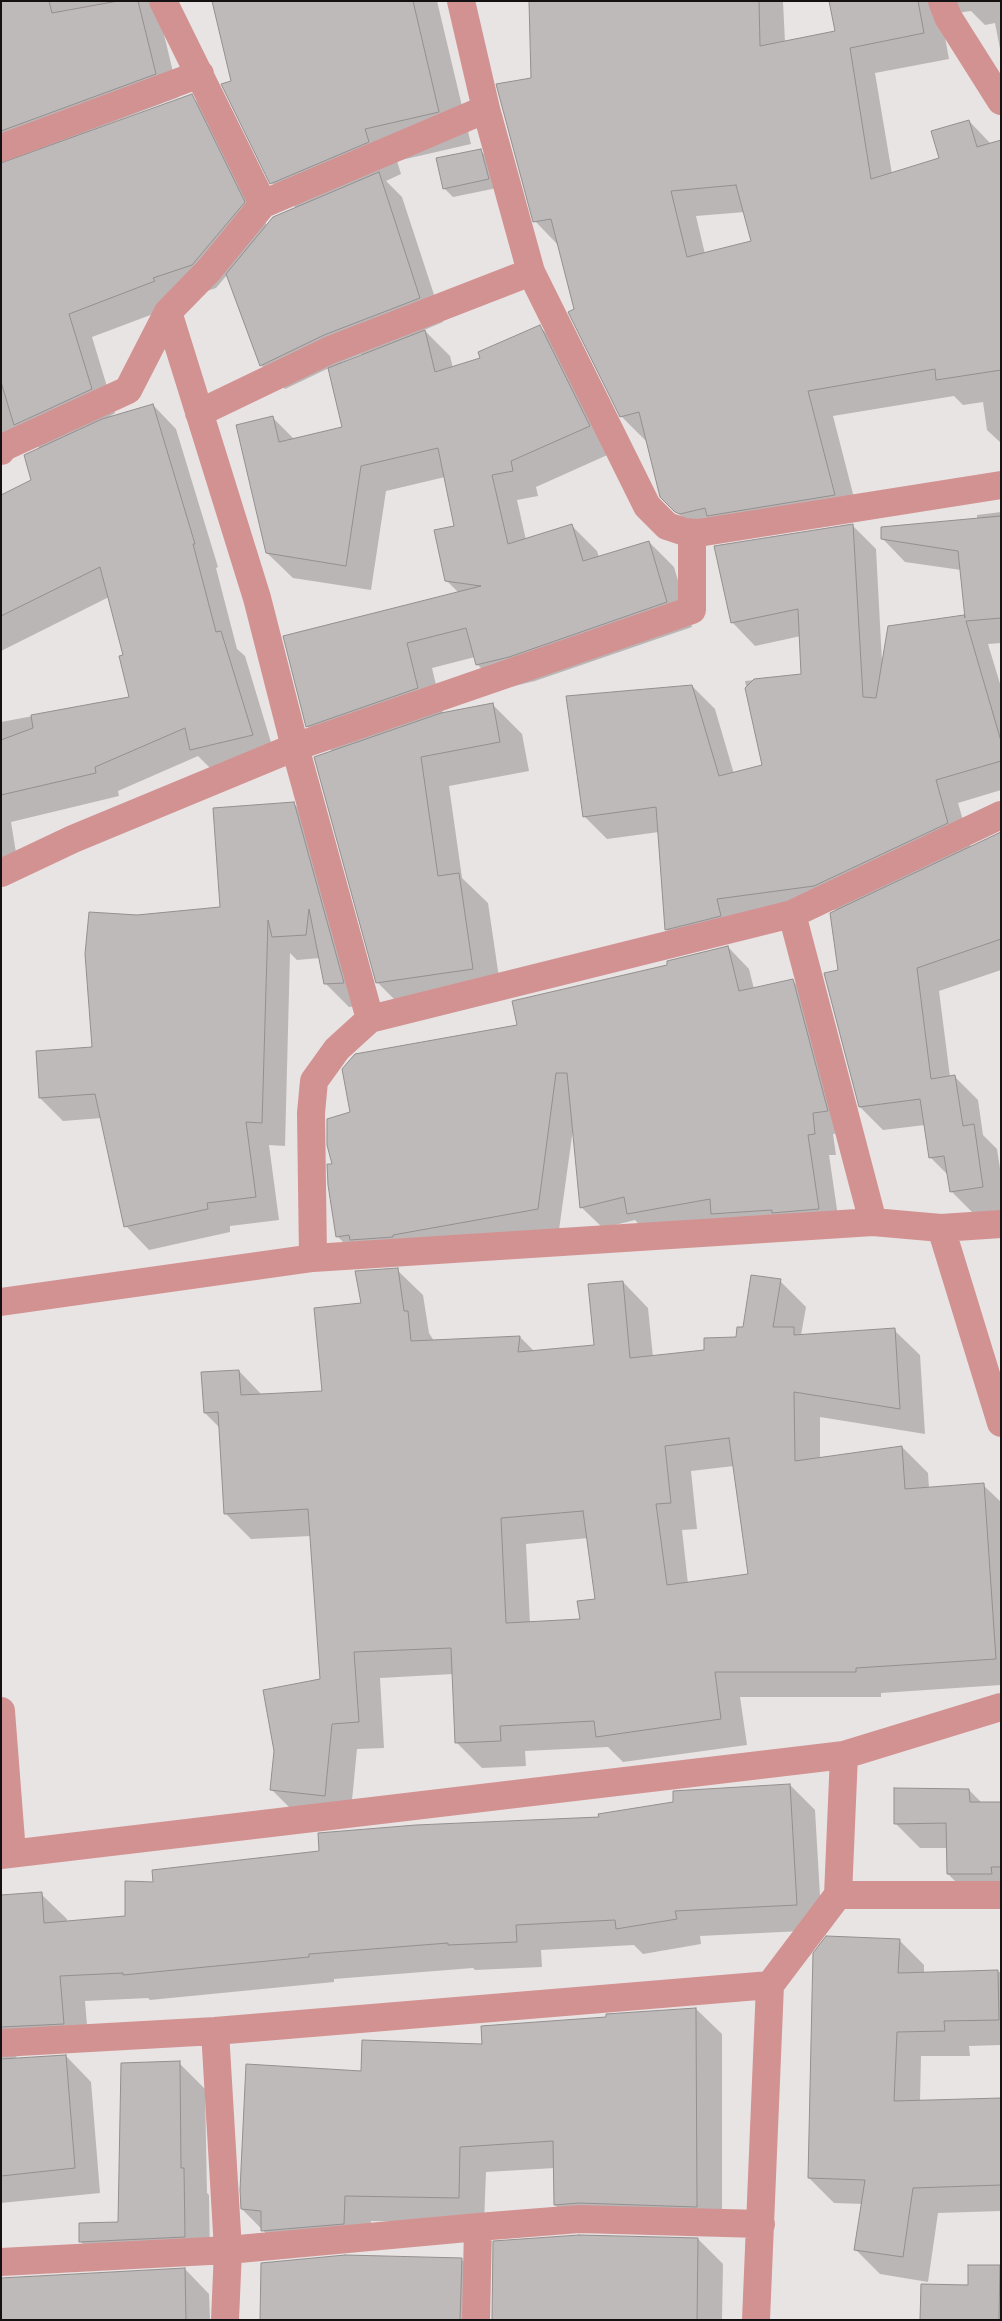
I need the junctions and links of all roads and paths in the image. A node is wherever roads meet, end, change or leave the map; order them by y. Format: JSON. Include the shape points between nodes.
{"nodes":[{"id":1,"x":163,"y":1,"type":"edge"},
{"id":2,"x":460,"y":1,"type":"edge"},
{"id":3,"x":942,"y":1,"type":"edge"},
{"id":4,"x":200,"y":74,"type":"junction"},
{"id":5,"x":1001,"y":101,"type":"edge"},
{"id":6,"x":486,"y":109,"type":"junction"},
{"id":7,"x":1,"y":148,"type":"edge"},
{"id":8,"x":263,"y":204,"type":"junction"},
{"id":9,"x":531,"y":272,"type":"junction"},
{"id":10,"x":168,"y":312,"type":"junction"},
{"id":11,"x":199,"y":413,"type":"junction"},
{"id":12,"x":1,"y":451,"type":"edge"},
{"id":13,"x":1001,"y":485,"type":"edge"},
{"id":14,"x":692,"y":533,"type":"junction"},
{"id":15,"x":295,"y":747,"type":"junction"},
{"id":16,"x":1001,"y":815,"type":"edge"},
{"id":17,"x":1,"y":873,"type":"edge"},
{"id":18,"x":792,"y":914,"type":"junction"},
{"id":19,"x":370,"y":1019,"type":"junction"},
{"id":20,"x":873,"y":1222,"type":"junction"},
{"id":21,"x":1001,"y":1224,"type":"edge"},
{"id":22,"x":941,"y":1228,"type":"junction"},
{"id":23,"x":313,"y":1258,"type":"junction"},
{"id":24,"x":1,"y":1302,"type":"edge"},
{"id":25,"x":1001,"y":1424,"type":"edge"},
{"id":26,"x":1001,"y":1707,"type":"edge"},
{"id":27,"x":1,"y":1711,"type":"edge"},
{"id":28,"x":844,"y":1755,"type":"junction"},
{"id":29,"x":7,"y":1854,"type":"edge"},
{"id":30,"x":838,"y":1895,"type":"junction"},
{"id":31,"x":1001,"y":1895,"type":"edge"},
{"id":32,"x":770,"y":1985,"type":"junction"},
{"id":33,"x":215,"y":2031,"type":"junction"},
{"id":34,"x":1,"y":2043,"type":"edge"},
{"id":35,"x":761,"y":2224,"type":"junction"},
{"id":36,"x":478,"y":2226,"type":"junction"},
{"id":37,"x":228,"y":2250,"type":"junction"},
{"id":38,"x":1,"y":2262,"type":"edge"},
{"id":39,"x":225,"y":2320,"type":"edge"},
{"id":40,"x":476,"y":2320,"type":"edge"},
{"id":41,"x":756,"y":2320,"type":"edge"}],
"edges":[{"from":1,"to":4,"type":"street"},
{"from":2,"to":6,"type":"street"},
{"from":3,"to":5,"type":"street","via":[[948,17]]},
{"from":4,"to":7,"type":"street"},
{"from":4,"to":8,"type":"street"},
{"from":6,"to":8,"type":"street"},
{"from":6,"to":9,"type":"street"},
{"from":8,"to":10,"type":"street","via":[[209,270]]},
{"from":9,"to":11,"type":"street","via":[[330,350]]},
{"from":9,"to":14,"type":"street","via":[[647,506],[667,526]]},
{"from":10,"to":11,"type":"street"},
{"from":10,"to":12,"type":"street","via":[[128,390]]},
{"from":11,"to":15,"type":"street","via":[[257,598]]},
{"from":13,"to":14,"type":"street"},
{"from":14,"to":15,"type":"street","via":[[692,610]]},
{"from":15,"to":17,"type":"street","via":[[73,839]]},
{"from":15,"to":19,"type":"street"},
{"from":16,"to":18,"type":"street"},
{"from":18,"to":19,"type":"street"},
{"from":18,"to":20,"type":"street"},
{"from":19,"to":23,"type":"street","via":[[337,1049],[314,1081],[310,1113]]},
{"from":20,"to":22,"type":"street"},
{"from":20,"to":23,"type":"street"},
{"from":21,"to":22,"type":"street"},
{"from":22,"to":25,"type":"street"},
{"from":23,"to":24,"type":"street"},
{"from":26,"to":28,"type":"street"},
{"from":27,"to":29,"type":"street"},
{"from":28,"to":29,"type":"street"},
{"from":28,"to":30,"type":"street"},
{"from":30,"to":31,"type":"street"},
{"from":30,"to":32,"type":"street"},
{"from":32,"to":33,"type":"street"},
{"from":32,"to":35,"type":"street"},
{"from":33,"to":34,"type":"street"},
{"from":33,"to":37,"type":"street"},
{"from":35,"to":36,"type":"street","via":[[579,2220]]},
{"from":35,"to":41,"type":"street"},
{"from":36,"to":37,"type":"street"},
{"from":36,"to":40,"type":"street"},
{"from":37,"to":38,"type":"street"},
{"from":37,"to":39,"type":"street"}]}
